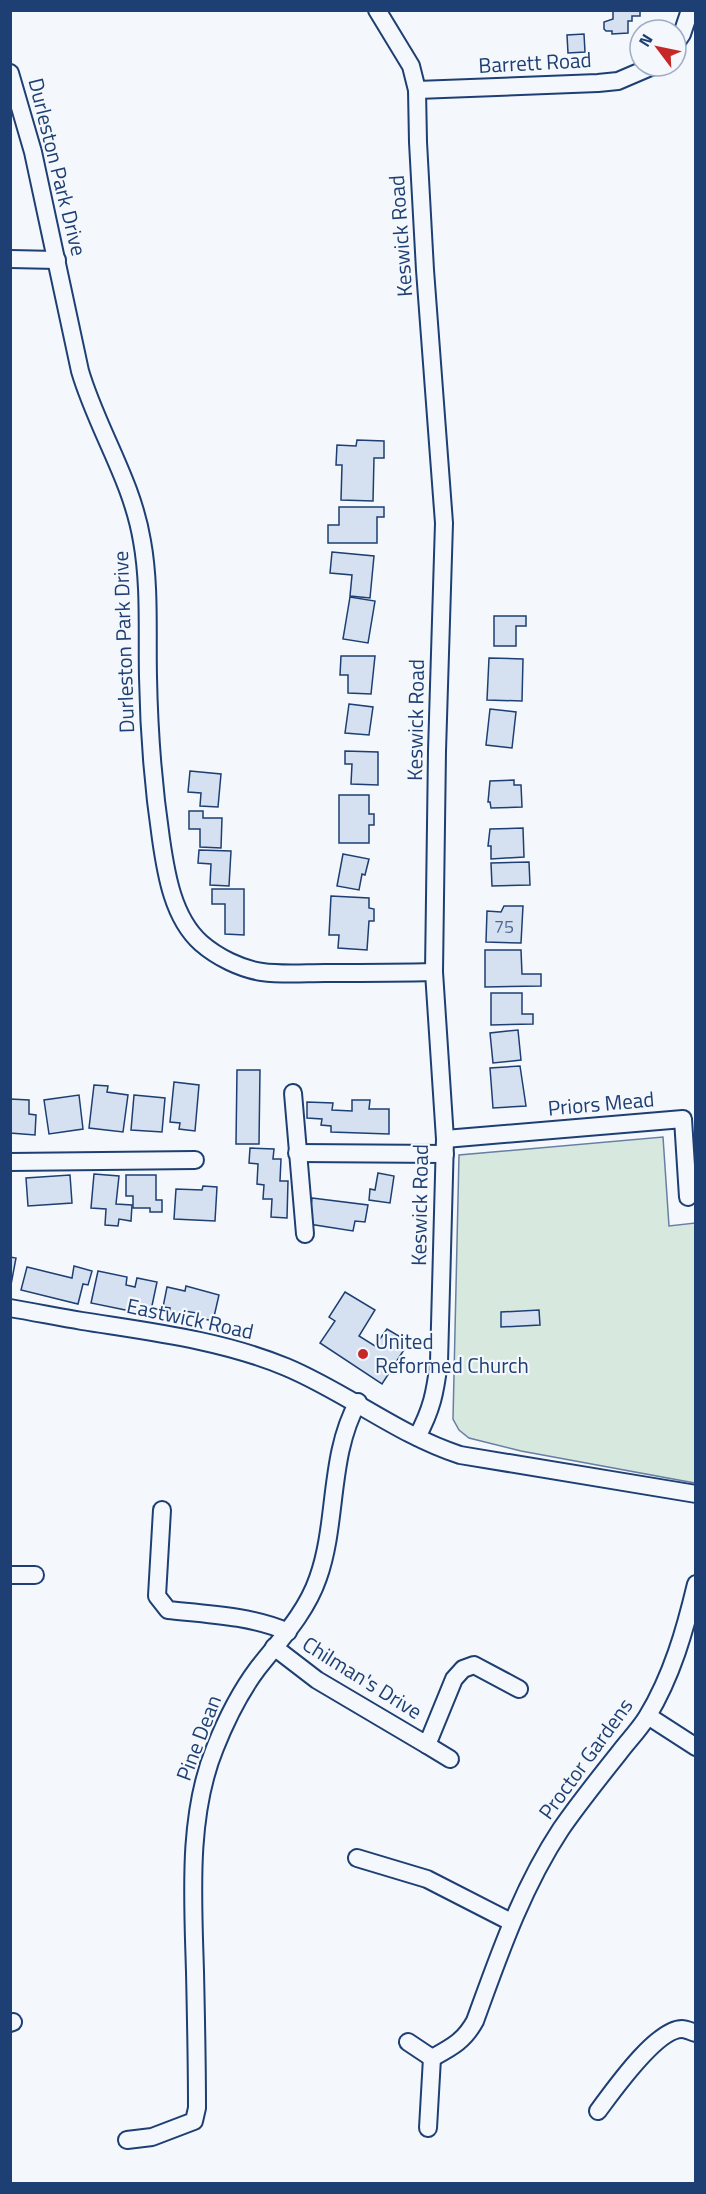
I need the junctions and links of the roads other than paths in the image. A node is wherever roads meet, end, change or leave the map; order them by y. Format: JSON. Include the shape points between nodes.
{"nodes":[{"id":1,"x":376,"y":10,"type":"edge"},
{"id":2,"x":10,"y":73,"type":"edge"},
{"id":3,"x":628,"y":77,"type":"edge"},
{"id":4,"x":417,"y":90,"type":"junction"},
{"id":5,"x":10,"y":259,"type":"edge"},
{"id":6,"x":57,"y":260,"type":"junction"},
{"id":7,"x":434,"y":972,"type":"junction"},
{"id":8,"x":293,"y":1094,"type":"dead end"},
{"id":9,"x":445,"y":1146,"type":"junction"},
{"id":10,"x":297,"y":1153,"type":"junction"},
{"id":11,"x":195,"y":1160,"type":"dead end"},
{"id":12,"x":10,"y":1162,"type":"edge"},
{"id":13,"x":688,"y":1197,"type":"dead end"},
{"id":14,"x":305,"y":1234,"type":"dead end"},
{"id":15,"x":10,"y":1308,"type":"edge"},
{"id":16,"x":358,"y":1402,"type":"junction"},
{"id":17,"x":417,"y":1437,"type":"junction"},
{"id":18,"x":696,"y":1494,"type":"edge"},
{"id":19,"x":162,"y":1509,"type":"dead end"},
{"id":20,"x":10,"y":1575,"type":"edge"},
{"id":21,"x":35,"y":1575,"type":"dead end"},
{"id":22,"x":696,"y":1584,"type":"edge"},
{"id":23,"x":288,"y":1632,"type":"junction"},
{"id":24,"x":274,"y":1647,"type":"junction"},
{"id":25,"x":519,"y":1689,"type":"dead end"},
{"id":26,"x":648,"y":1716,"type":"junction"},
{"id":27,"x":427,"y":1745,"type":"junction"},
{"id":28,"x":696,"y":1747,"type":"edge"},
{"id":29,"x":450,"y":1759,"type":"dead end"},
{"id":30,"x":357,"y":1858,"type":"dead end"},
{"id":31,"x":511,"y":1922,"type":"junction"},
{"id":32,"x":696,"y":2033,"type":"edge"},
{"id":33,"x":408,"y":2042,"type":"dead end"},
{"id":34,"x":432,"y":2058,"type":"junction"},
{"id":35,"x":598,"y":2111,"type":"dead end"},
{"id":36,"x":428,"y":2128,"type":"dead end"},
{"id":37,"x":127,"y":2140,"type":"dead end"}],
"edges":[{"from":1,"to":4,"type":"street","name":"Keswick Road","via":[[411,66]]},
{"from":2,"to":6,"type":"street","name":"Durleston Park Drive","via":[[33,152]]},
{"from":3,"to":4,"type":"street","name":"Barrett Road","via":[[598,83]]},
{"from":4,"to":7,"type":"street","name":"Keswick Road","via":[[425,270],[444,523]]},
{"from":5,"to":6,"type":"street"},
{"from":6,"to":7,"type":"street","name":"Durleston Park Drive","via":[[89,401],[117,458],[142,541],[157,811],[165,866],[188,927],[222,957],[262,972]]},
{"from":7,"to":9,"type":"street","name":"Keswick Road"},
{"from":8,"to":10,"type":"street"},
{"from":9,"to":10,"type":"street"},
{"from":9,"to":13,"type":"street","name":"Priors Mead","via":[[683,1119]]},
{"from":9,"to":17,"type":"street","name":"Keswick Road","via":[[439,1362],[435,1397]]},
{"from":10,"to":14,"type":"street"},
{"from":11,"to":12,"type":"street"},
{"from":15,"to":16,"type":"street","name":"Eastwick Road","via":[[232,1347],[287,1367]]},
{"from":16,"to":17,"type":"street","name":"Eastwick Road"},
{"from":16,"to":23,"type":"street","name":"Pine Dean","via":[[344,1431],[318,1578]]},
{"from":17,"to":18,"type":"street","name":"Eastwick Road","via":[[460,1455]]},
{"from":19,"to":23,"type":"street","via":[[157,1596],[168,1610],[272,1625]]},
{"from":20,"to":21,"type":"street"},
{"from":22,"to":26,"type":"street","name":"Proctor Gardens","via":[[684,1633]]},
{"from":23,"to":24,"type":"street","name":"Pine Dean"},
{"from":24,"to":27,"type":"street","name":"Chilman's Drive","via":[[317,1680]]},
{"from":24,"to":37,"type":"street","name":"Pine Dean","via":[[242,1691],[204,1779],[193,1892],[197,2108],[194,2121],[152,2137]]},
{"from":25,"to":27,"type":"street","name":"Chilman's Drive","via":[[474,1665],[463,1669],[454,1679]]},
{"from":26,"to":28,"type":"street"},
{"from":26,"to":31,"type":"street","name":"Proctor Gardens","via":[[560,1830]]},
{"from":27,"to":29,"type":"street","name":"Chilman's Drive"},
{"from":30,"to":31,"type":"street","via":[[427,1879]]},
{"from":31,"to":34,"type":"street","name":"Proctor Gardens","via":[[468,2034]]},
{"from":32,"to":35,"type":"street","via":[[682,2029],[669,2032],[640,2057]]},
{"from":33,"to":34,"type":"street"},
{"from":34,"to":36,"type":"street"}]}
